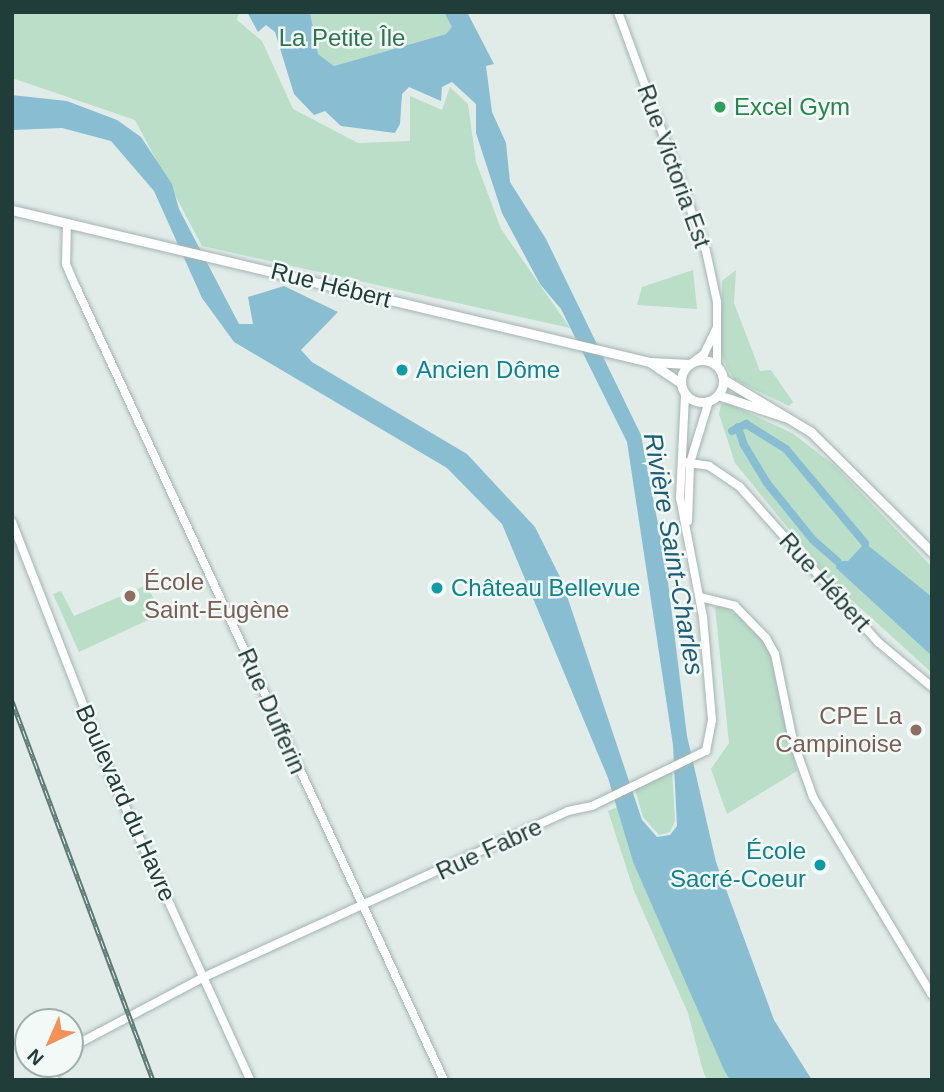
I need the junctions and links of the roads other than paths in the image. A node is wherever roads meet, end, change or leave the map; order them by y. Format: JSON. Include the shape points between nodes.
{"nodes":[{"id":1,"x":618,"y":12,"type":"edge"},
{"id":2,"x":12,"y":210,"type":"edge"},
{"id":3,"x":67,"y":223,"type":"junction"},
{"id":4,"x":718,"y":323,"type":"junction"},
{"id":5,"x":650,"y":362,"type":"junction"},
{"id":6,"x":692,"y":362,"type":"junction"},
{"id":7,"x":717,"y":366,"type":"junction"},
{"id":8,"x":723,"y":379,"type":"junction"},
{"id":9,"x":681,"y":383,"type":"junction"},
{"id":10,"x":685,"y":394,"type":"junction"},
{"id":11,"x":718,"y":395,"type":"junction"},
{"id":12,"x":709,"y":401,"type":"junction"},
{"id":13,"x":790,"y":419,"type":"junction"},
{"id":14,"x":686,"y":462,"type":"junction"},
{"id":15,"x":12,"y":522,"type":"edge"},
{"id":16,"x":932,"y":552,"type":"edge"},
{"id":17,"x":700,"y":597,"type":"junction"},
{"id":18,"x":932,"y":687,"type":"edge"},
{"id":19,"x":364,"y":908,"type":"junction"},
{"id":20,"x":204,"y":977,"type":"junction"},
{"id":21,"x":932,"y":995,"type":"edge"},
{"id":22,"x":84,"y":1041,"type":"edge"},
{"id":23,"x":250,"y":1080,"type":"edge"},
{"id":24,"x":444,"y":1080,"type":"edge"}],
"edges":[{"from":1,"to":4,"type":"street","name":"Rue Victoria Est","via":[[706,251]]},
{"from":2,"to":3,"type":"main road","name":"Rue Hébert"},
{"from":3,"to":5,"type":"main road","name":"Rue Hébert"},
{"from":3,"to":19,"type":"street","name":"Rue Dufferin","via":[[66,264]]},
{"from":4,"to":6,"type":"street","via":[[704,354]]},
{"from":4,"to":7,"type":"street","name":"Rue Victoria Est"},
{"from":5,"to":6,"type":"main road","name":"Rue Hébert"},
{"from":5,"to":9,"type":"main road","name":"Rue Hébert"},
{"from":6,"to":7,"type":"main road"},
{"from":6,"to":9,"type":"main road"},
{"from":7,"to":8,"type":"main road"},
{"from":8,"to":11,"type":"main road"},
{"from":8,"to":13,"type":"main road"},
{"from":9,"to":10,"type":"main road"},
{"from":10,"to":12,"type":"main road","via":[[696,401]]},
{"from":10,"to":14,"type":"street","name":"Rue Fabre"},
{"from":11,"to":12,"type":"main road"},
{"from":11,"to":13,"type":"main road"},
{"from":12,"to":14,"type":"street","name":"Rue Fabre"},
{"from":13,"to":16,"type":"main road","via":[[828,446]]},
{"from":14,"to":17,"type":"street","name":"Rue Fabre","via":[[687,528]]},
{"from":14,"to":18,"type":"street","name":"Rue Hébert","via":[[709,466],[740,486],[878,642]]},
{"from":15,"to":20,"type":"street","name":"Boulevard du Havre","via":[[112,778]]},
{"from":17,"to":19,"type":"street","name":"Rue Fabre","via":[[712,720],[709,746],[702,756],[611,798],[568,811]]},
{"from":17,"to":21,"type":"street","via":[[735,606],[775,654],[793,741],[813,797]]},
{"from":19,"to":20,"type":"street","name":"Rue Fabre"},
{"from":19,"to":24,"type":"street","name":"Rue Dufferin"},
{"from":20,"to":22,"type":"street","name":"Rue Fabre"},
{"from":20,"to":23,"type":"street","name":"Boulevard du Havre"}]}
